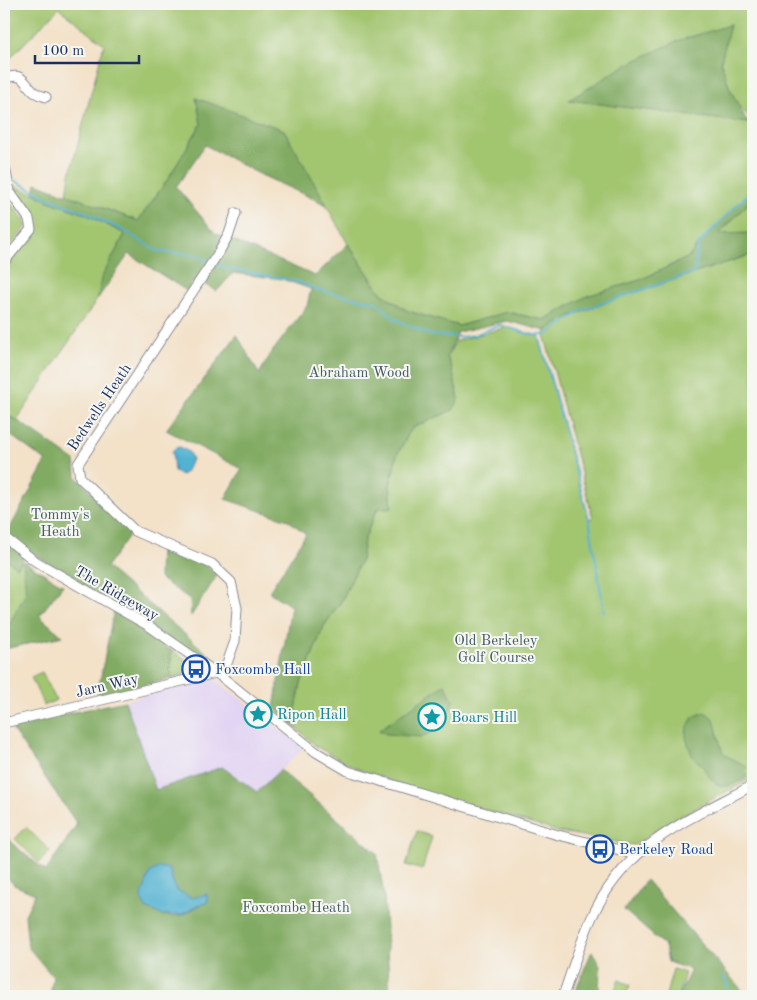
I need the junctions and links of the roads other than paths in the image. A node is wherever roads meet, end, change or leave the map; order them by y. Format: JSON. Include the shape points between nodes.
{"nodes":[{"id":1,"x":4,"y":84,"type":"edge"},
{"id":2,"x":46,"y":97,"type":"dead end"},
{"id":3,"x":4,"y":163,"type":"edge"},
{"id":4,"x":236,"y":213,"type":"dead end"},
{"id":5,"x":4,"y":262,"type":"edge"},
{"id":6,"x":4,"y":536,"type":"edge"},
{"id":7,"x":219,"y":675,"type":"junction"},
{"id":8,"x":4,"y":723,"type":"edge"},
{"id":9,"x":753,"y":785,"type":"edge"},
{"id":10,"x":635,"y":856,"type":"junction"},
{"id":11,"x":563,"y":996,"type":"edge"}],
"edges":[{"from":1,"to":2,"type":"street","via":[[14,75],[21,77],[35,93]]},
{"from":3,"to":5,"type":"street","via":[[10,192],[29,219],[31,229]]},
{"from":4,"to":7,"type":"street","name":"Bedwells Heath","via":[[219,252],[78,464],[80,478],[135,531],[212,564],[231,582],[237,608],[234,641]]},
{"from":6,"to":7,"type":"street","name":"The Ridgeway","via":[[36,561],[148,626]]},
{"from":7,"to":8,"type":"street","name":"Jarn Way"},
{"from":7,"to":10,"type":"street","via":[[316,752],[348,771]]},
{"from":9,"to":10,"type":"street","via":[[677,825]]},
{"from":10,"to":11,"type":"street","via":[[613,881],[592,917]]}]}
